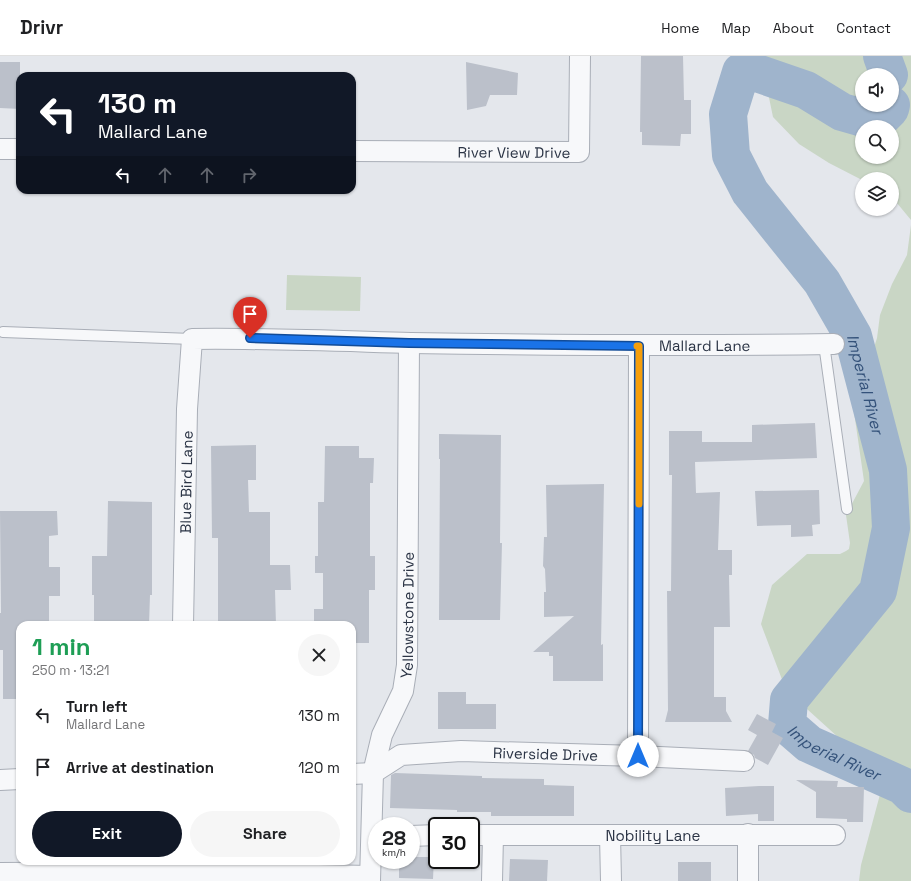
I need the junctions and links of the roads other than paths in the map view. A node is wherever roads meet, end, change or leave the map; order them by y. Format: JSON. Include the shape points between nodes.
{"nodes":[{"id":1,"x":580,"y":56,"type":"edge"},
{"id":2,"x":0,"y":149,"type":"edge"},
{"id":3,"x":16,"y":149,"type":"edge"},
{"id":4,"x":356,"y":151,"type":"edge"},
{"id":5,"x":3,"y":332,"type":"dead end"},
{"id":6,"x":192,"y":338,"type":"junction"},
{"id":7,"x":409,"y":343,"type":"junction"},
{"id":8,"x":829,"y":344,"type":"joint"},
{"id":9,"x":639,"y":346,"type":"junction"},
{"id":10,"x":847,"y":509,"type":"dead end"},
{"id":11,"x":183,"y":621,"type":"edge"},
{"id":12,"x":638,"y":756,"type":"junction"},
{"id":13,"x":744,"y":761,"type":"dead end"},
{"id":14,"x":373,"y":773,"type":"junction"},
{"id":15,"x":356,"y":774,"type":"edge"},
{"id":16,"x":16,"y":779,"type":"edge"},
{"id":17,"x":0,"y":780,"type":"edge"},
{"id":18,"x":374,"y":817,"type":"edge"},
{"id":19,"x":748,"y":834,"type":"junction"},
{"id":20,"x":480,"y":835,"type":"edge"},
{"id":21,"x":493,"y":835,"type":"junction"},
{"id":22,"x":610,"y":835,"type":"junction"},
{"id":23,"x":835,"y":835,"type":"dead end"},
{"id":24,"x":371,"y":869,"type":"edge"},
{"id":25,"x":0,"y":873,"type":"edge"},
{"id":26,"x":46,"y":876,"type":"edge"},
{"id":27,"x":155,"y":876,"type":"edge"},
{"id":28,"x":262,"y":878,"type":"edge"},
{"id":29,"x":370,"y":879,"type":"edge"},
{"id":30,"x":492,"y":881,"type":"edge"},
{"id":31,"x":610,"y":881,"type":"edge"},
{"id":32,"x":748,"y":881,"type":"edge"}],
"edges":[{"from":1,"to":4,"type":"street","name":"River View Drive","via":[[579,152]]},
{"from":2,"to":3,"type":"street"},
{"from":5,"to":6,"type":"lane"},
{"from":6,"to":7,"type":"street","name":"Mallard Lane"},
{"from":6,"to":11,"type":"street","name":"Blue Bird Lane","via":[[187,410]]},
{"from":7,"to":9,"type":"street","name":"Mallard Lane"},
{"from":7,"to":14,"type":"street","name":"Yellowstone Drive","via":[[407,665],[403,691],[382,735]]},
{"from":8,"to":9,"type":"street","name":"Mallard Lane"},
{"from":8,"to":10,"type":"lane"},
{"from":9,"to":12,"type":"street"},
{"from":12,"to":13,"type":"street","name":"Riverside Drive"},
{"from":12,"to":14,"type":"street","name":"Riverside Drive","via":[[438,752],[401,755]]},
{"from":14,"to":15,"type":"street"},
{"from":14,"to":18,"type":"street","name":"Yellowstone Drive"},
{"from":16,"to":17,"type":"street"},
{"from":19,"to":22,"type":"street","name":"Nobility Lane"},
{"from":19,"to":23,"type":"street","name":"Nobility Lane"},
{"from":19,"to":32,"type":"street"},
{"from":20,"to":21,"type":"street","name":"Nobility Lane"},
{"from":21,"to":22,"type":"street","name":"Nobility Lane"},
{"from":21,"to":30,"type":"street"},
{"from":22,"to":31,"type":"street"},
{"from":24,"to":29,"type":"street","name":"Yellowstone Drive"},
{"from":25,"to":26,"type":"street"},
{"from":26,"to":27,"type":"street"},
{"from":27,"to":28,"type":"street"},
{"from":28,"to":29,"type":"street"}]}
